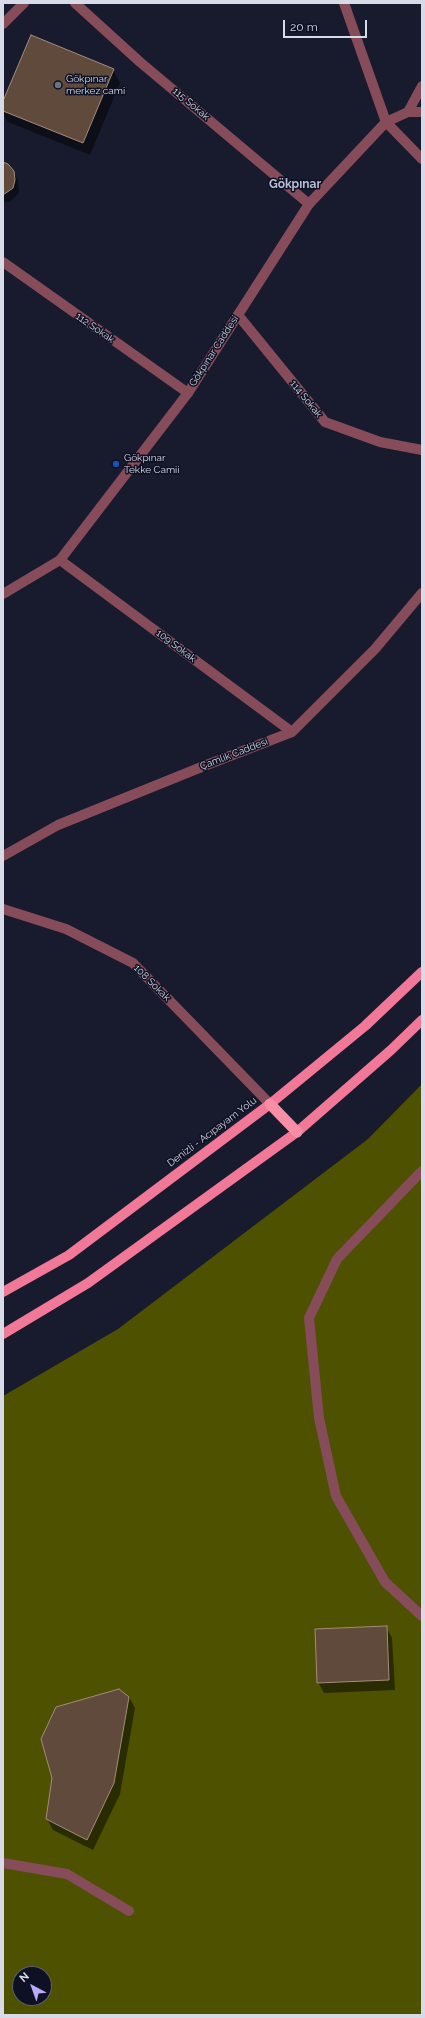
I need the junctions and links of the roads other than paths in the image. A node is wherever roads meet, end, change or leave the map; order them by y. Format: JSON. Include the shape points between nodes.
{"nodes":[{"id":1,"x":24,"y":3,"type":"edge"},
{"id":2,"x":75,"y":3,"type":"edge"},
{"id":3,"x":344,"y":3,"type":"edge"},
{"id":4,"x":3,"y":24,"type":"edge"},
{"id":5,"x":422,"y":86,"type":"edge"},
{"id":6,"x":408,"y":112,"type":"junction"},
{"id":7,"x":422,"y":112,"type":"edge"},
{"id":8,"x":386,"y":122,"type":"junction"},
{"id":9,"x":422,"y":159,"type":"edge"},
{"id":10,"x":309,"y":204,"type":"junction"},
{"id":11,"x":3,"y":262,"type":"edge"},
{"id":12,"x":238,"y":315,"type":"junction"},
{"id":13,"x":188,"y":393,"type":"junction"},
{"id":14,"x":422,"y":450,"type":"edge"},
{"id":15,"x":60,"y":560,"type":"junction"},
{"id":16,"x":422,"y":593,"type":"edge"},
{"id":17,"x":3,"y":594,"type":"edge"},
{"id":18,"x":292,"y":732,"type":"junction"},
{"id":19,"x":3,"y":856,"type":"edge"},
{"id":20,"x":3,"y":909,"type":"edge"},
{"id":21,"x":422,"y":972,"type":"edge"},
{"id":22,"x":422,"y":1020,"type":"edge"},
{"id":23,"x":270,"y":1104,"type":"junction"},
{"id":24,"x":297,"y":1132,"type":"junction"},
{"id":25,"x":422,"y":1171,"type":"edge"},
{"id":26,"x":3,"y":1292,"type":"edge"},
{"id":27,"x":3,"y":1334,"type":"edge"},
{"id":28,"x":422,"y":1616,"type":"edge"},
{"id":29,"x":3,"y":1863,"type":"edge"},
{"id":30,"x":129,"y":1912,"type":"dead end"}],
"edges":[{"from":1,"to":4,"type":"street"},
{"from":2,"to":10,"type":"street","name":"115 Sokak","via":[[140,62]]},
{"from":3,"to":8,"type":"street"},
{"from":5,"to":6,"type":"street"},
{"from":6,"to":7,"type":"street","name":"Gökpınar Caddesi"},
{"from":6,"to":8,"type":"street","name":"Gökpınar Caddesi"},
{"from":8,"to":9,"type":"street"},
{"from":8,"to":10,"type":"street","name":"Gökpınar Caddesi"},
{"from":10,"to":12,"type":"street","name":"Gökpınar Caddesi"},
{"from":11,"to":13,"type":"street","name":"112 Sokak"},
{"from":12,"to":13,"type":"street","name":"Gökpınar Caddesi"},
{"from":12,"to":14,"type":"street","name":"114 Sokak","via":[[325,422],[380,442]]},
{"from":13,"to":15,"type":"street","name":"Gökpınar Caddesi"},
{"from":15,"to":17,"type":"street","name":"Gökpınar Caddesi"},
{"from":15,"to":18,"type":"street","name":"109 Sokak"},
{"from":16,"to":18,"type":"street","name":"Çamlık Caddesi","via":[[375,649]]},
{"from":18,"to":19,"type":"street","name":"Çamlık Caddesi","via":[[58,825]]},
{"from":20,"to":23,"type":"street","name":"108 Sokak","via":[[66,929],[133,963]]},
{"from":21,"to":23,"type":"main road","name":"Denizli - Acıpayam Yolu","via":[[365,1026]]},
{"from":22,"to":24,"type":"main road"},
{"from":23,"to":24,"type":"highway"},
{"from":23,"to":26,"type":"main road","name":"Denizli - Acıpayam Yolu","via":[[69,1255]]},
{"from":24,"to":27,"type":"main road","via":[[88,1283]]},
{"from":25,"to":28,"type":"street","via":[[337,1259],[309,1318],[319,1418],[336,1496],[385,1582]]},
{"from":29,"to":30,"type":"street","via":[[67,1874]]}]}
